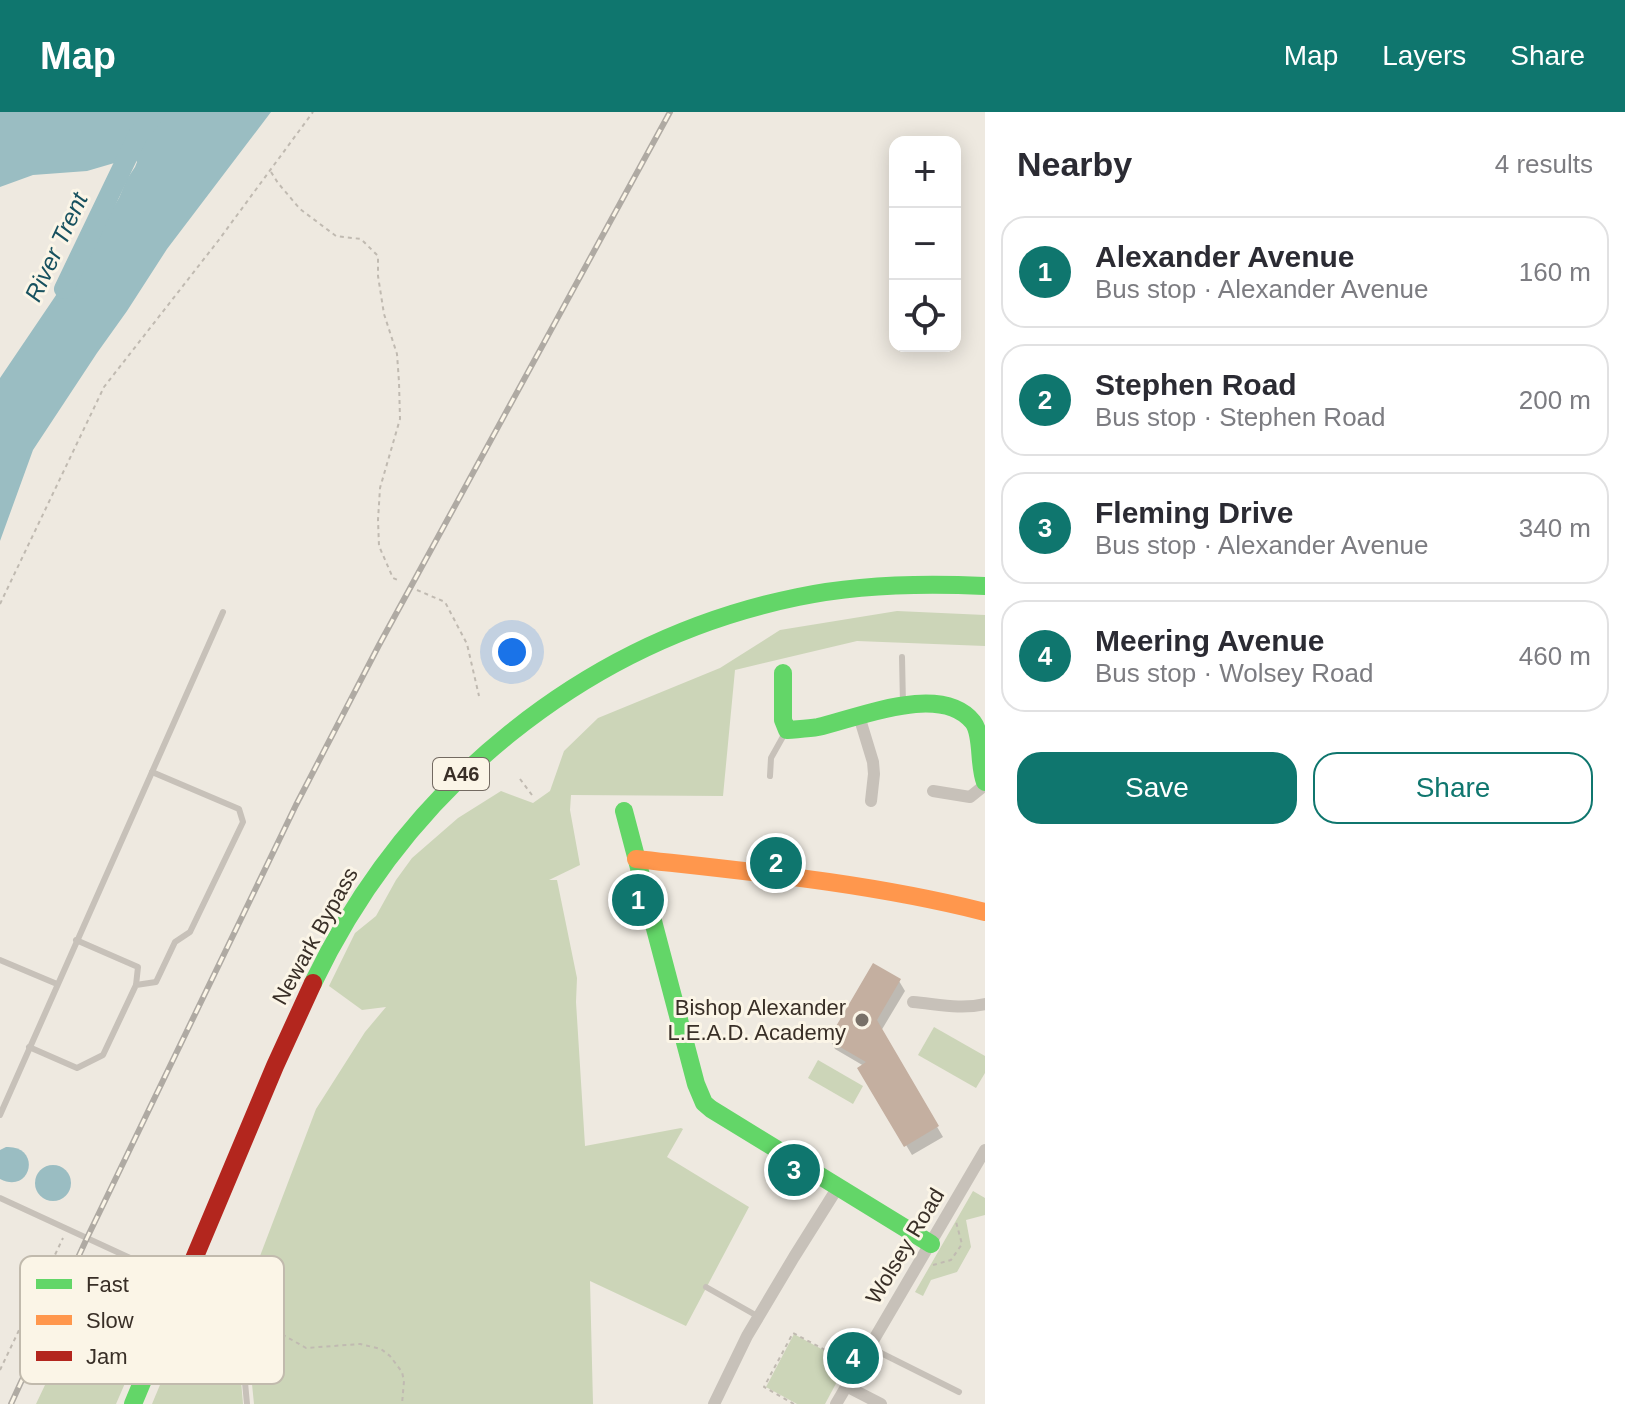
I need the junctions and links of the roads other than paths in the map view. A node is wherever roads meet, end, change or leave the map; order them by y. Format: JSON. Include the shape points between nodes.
{"nodes":[{"id":1,"x":985,"y":586,"type":"edge"},
{"id":2,"x":223,"y":612,"type":"dead end"},
{"id":3,"x":902,"y":657,"type":"dead end"},
{"id":4,"x":783,"y":673,"type":"dead end"},
{"id":5,"x":903,"y":706,"type":"junction"},
{"id":6,"x":859,"y":716,"type":"junction"},
{"id":7,"x":787,"y":730,"type":"junction"},
{"id":8,"x":152,"y":772,"type":"junction"},
{"id":9,"x":770,"y":776,"type":"dead end"},
{"id":10,"x":985,"y":784,"type":"edge"},
{"id":11,"x":933,"y":791,"type":"dead end"},
{"id":12,"x":871,"y":801,"type":"dead end"},
{"id":13,"x":624,"y":811,"type":"dead end"},
{"id":14,"x":636,"y":859,"type":"junction"},
{"id":15,"x":985,"y":912,"type":"edge"},
{"id":16,"x":76,"y":940,"type":"junction"},
{"id":17,"x":0,"y":960,"type":"edge"},
{"id":18,"x":57,"y":984,"type":"junction"},
{"id":19,"x":136,"y":985,"type":"junction"},
{"id":20,"x":913,"y":1002,"type":"dead end"},
{"id":21,"x":985,"y":1004,"type":"edge"},
{"id":22,"x":29,"y":1047,"type":"junction"},
{"id":23,"x":0,"y":1115,"type":"edge"},
{"id":24,"x":985,"y":1150,"type":"edge"},
{"id":25,"x":838,"y":1187,"type":"junction"},
{"id":26,"x":0,"y":1198,"type":"edge"},
{"id":27,"x":931,"y":1244,"type":"junction"},
{"id":28,"x":125,"y":1256,"type":"edge"},
{"id":29,"x":196,"y":1256,"type":"edge"},
{"id":30,"x":706,"y":1287,"type":"dead end"},
{"id":31,"x":759,"y":1317,"type":"junction"},
{"id":32,"x":869,"y":1347,"type":"junction"},
{"id":33,"x":141,"y":1384,"type":"edge"},
{"id":34,"x":245,"y":1384,"type":"edge"},
{"id":35,"x":846,"y":1386,"type":"junction"},
{"id":36,"x":959,"y":1392,"type":"dead end"},
{"id":37,"x":133,"y":1404,"type":"edge"},
{"id":38,"x":247,"y":1404,"type":"edge"},
{"id":39,"x":714,"y":1404,"type":"edge"},
{"id":40,"x":836,"y":1404,"type":"edge"},
{"id":41,"x":881,"y":1404,"type":"edge"}],
"edges":[{"from":1,"to":29,"type":"main road","name":"Newark Bypass","number":"A46","via":[[874,586],[727,616],[640,651],[580,683],[492,746],[427,810],[354,905],[284,1046]]},
{"from":2,"to":8,"type":"lane"},
{"from":3,"to":5,"type":"lane"},
{"from":4,"to":7,"type":"main road"},
{"from":5,"to":6,"type":"main road"},
{"from":5,"to":10,"type":"main road","via":[[948,706],[971,719]]},
{"from":6,"to":7,"type":"main road"},
{"from":6,"to":12,"type":"street","via":[[873,762]]},
{"from":7,"to":9,"type":"lane","via":[[771,758]]},
{"from":8,"to":16,"type":"lane"},
{"from":8,"to":19,"type":"lane","via":[[239,809],[243,822],[190,932],[175,942],[156,982]]},
{"from":10,"to":11,"type":"street","via":[[970,797]]},
{"from":13,"to":14,"type":"main road"},
{"from":14,"to":15,"type":"main road","via":[[859,885]]},
{"from":14,"to":25,"type":"main road","via":[[704,1103]]},
{"from":16,"to":18,"type":"lane"},
{"from":16,"to":19,"type":"lane","via":[[138,967]]},
{"from":17,"to":18,"type":"lane"},
{"from":18,"to":22,"type":"lane"},
{"from":19,"to":22,"type":"lane","via":[[103,1055],[77,1068]]},
{"from":20,"to":21,"type":"street"},
{"from":22,"to":23,"type":"lane"},
{"from":24,"to":27,"type":"street","name":"Wolsey Road"},
{"from":25,"to":27,"type":"main road"},
{"from":25,"to":31,"type":"street"},
{"from":26,"to":28,"type":"lane"},
{"from":27,"to":32,"type":"street","name":"Wolsey Road"},
{"from":30,"to":31,"type":"lane"},
{"from":31,"to":39,"type":"street"},
{"from":32,"to":35,"type":"street","name":"Wolsey Road"},
{"from":32,"to":36,"type":"lane"},
{"from":33,"to":37,"type":"main road","name":"Newark Bypass","number":"A46"},
{"from":34,"to":38,"type":"lane"},
{"from":35,"to":40,"type":"street","name":"Wolsey Road"},
{"from":35,"to":41,"type":"street"}]}
